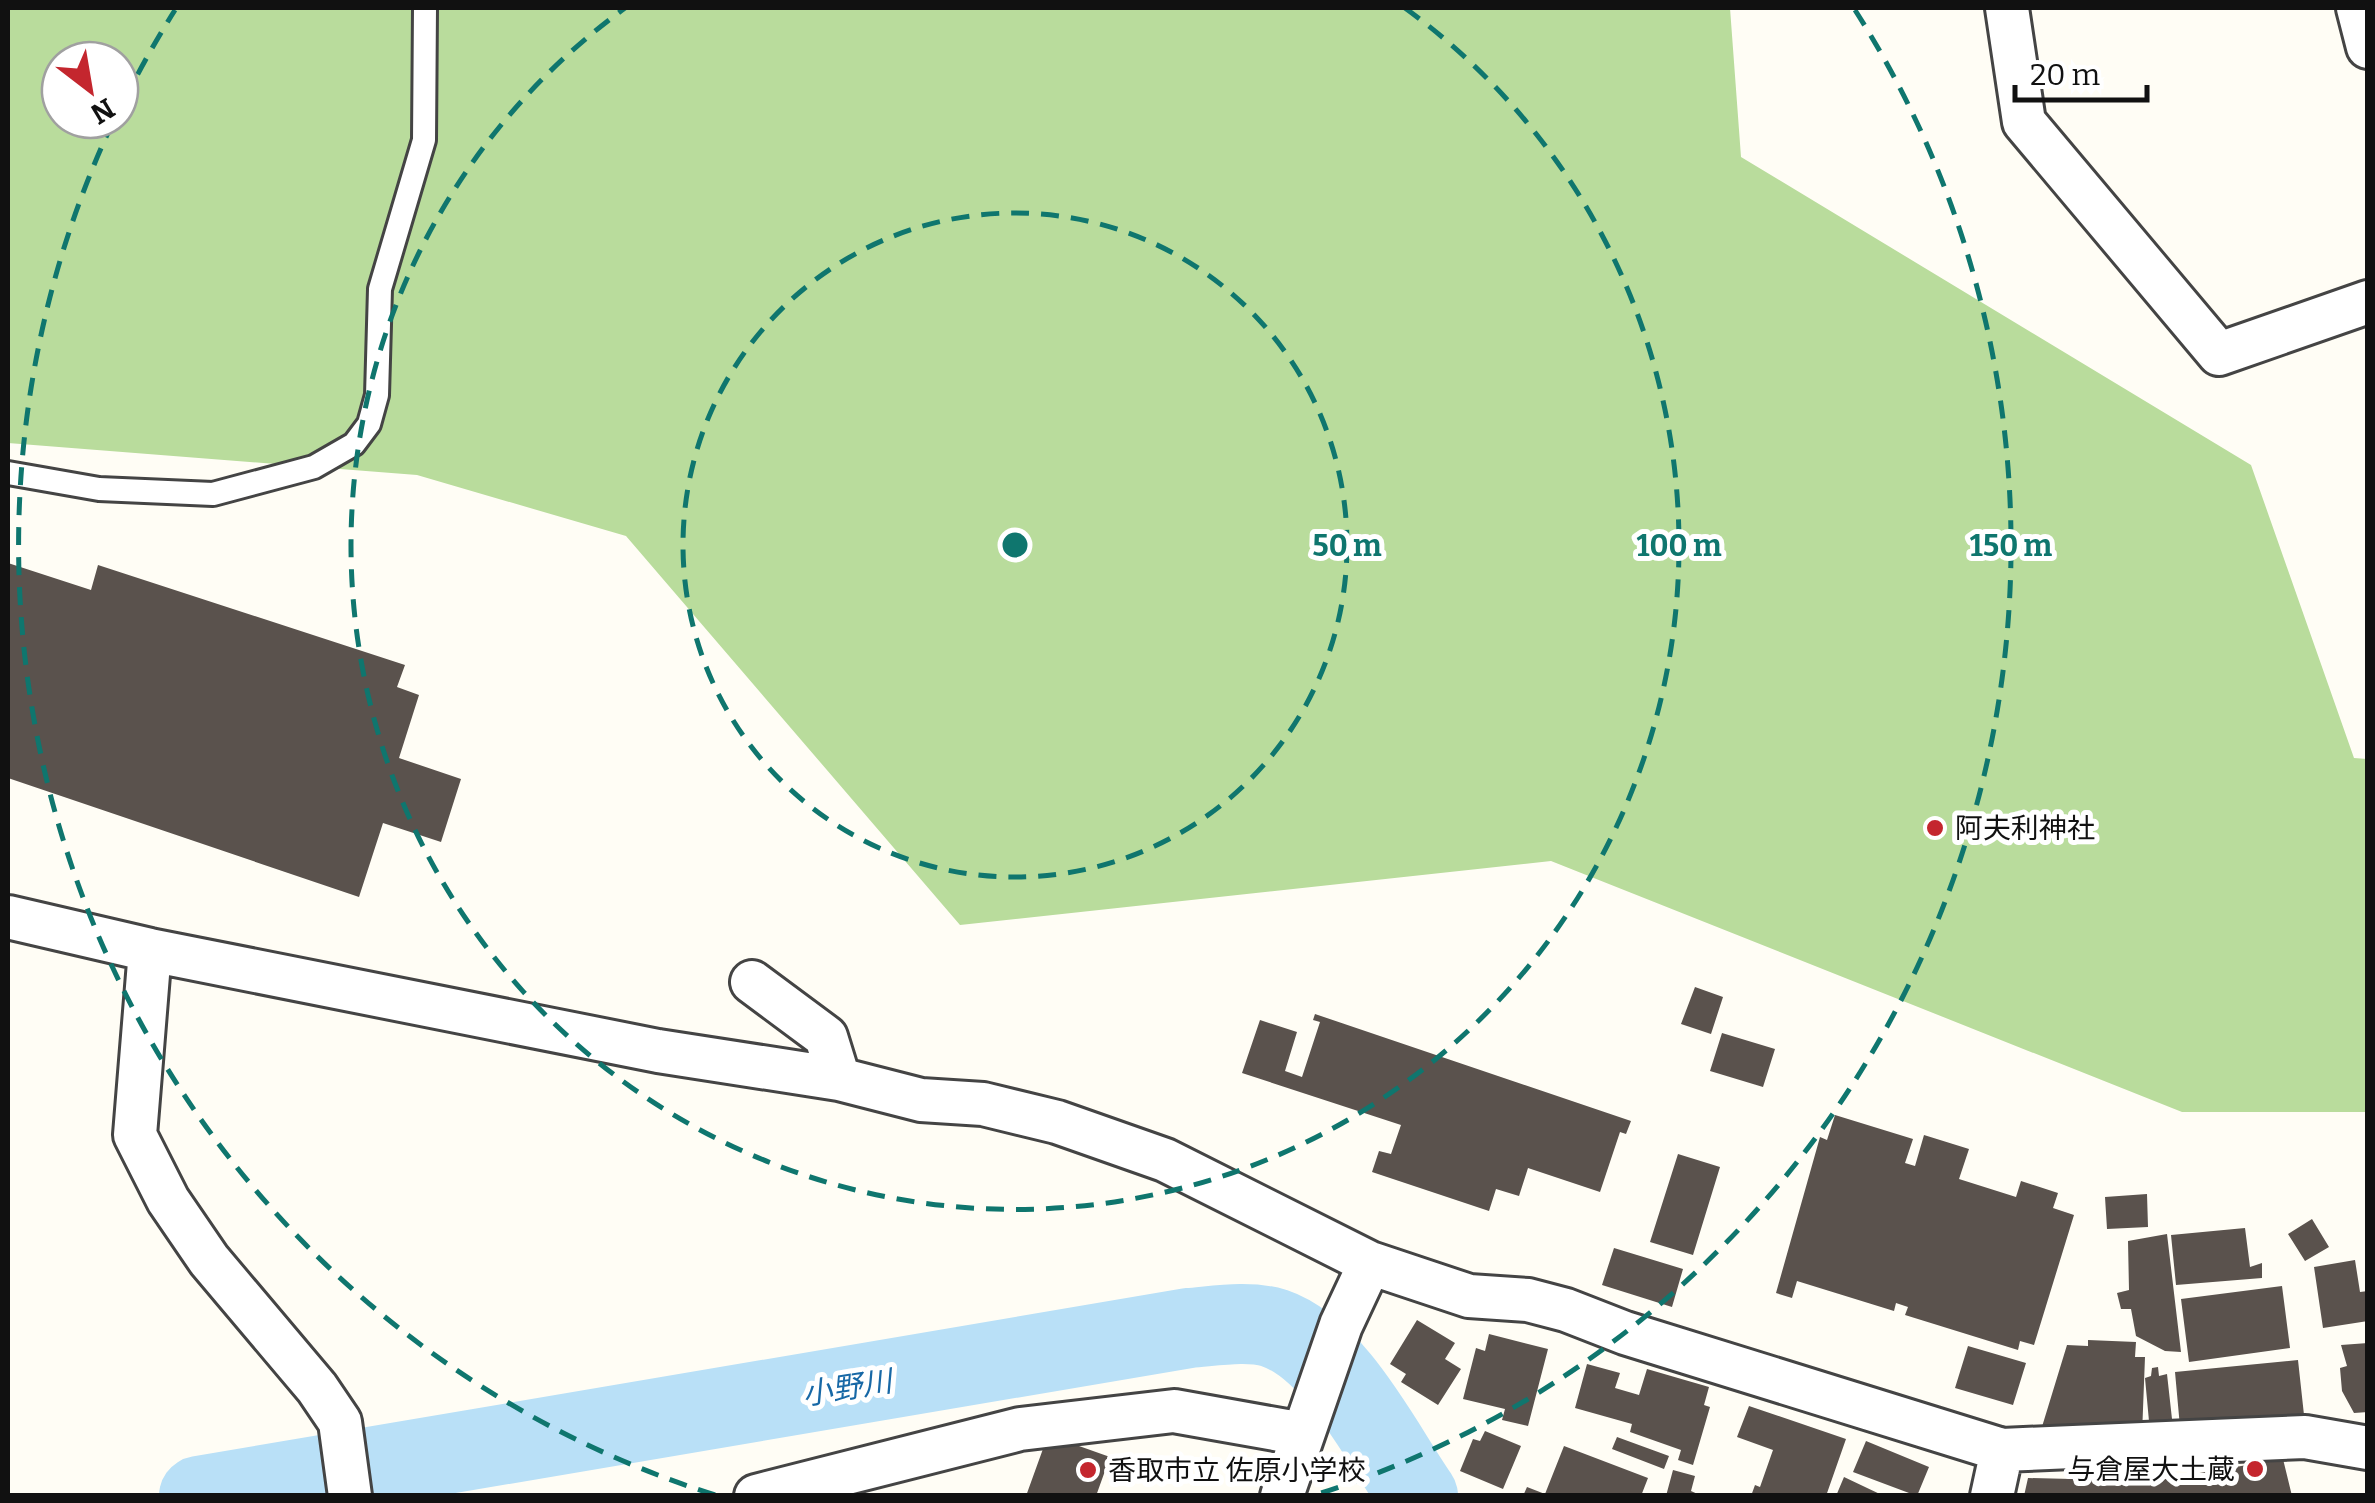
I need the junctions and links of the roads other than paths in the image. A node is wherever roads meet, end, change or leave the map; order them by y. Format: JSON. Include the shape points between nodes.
{"nodes":[{"id":1,"x":425,"y":8,"type":"edge"},
{"id":2,"x":2008,"y":8,"type":"edge"},
{"id":3,"x":2358,"y":8,"type":"edge"},
{"id":4,"x":2368,"y":47,"type":"edge"},
{"id":5,"x":2368,"y":302,"type":"edge"},
{"id":6,"x":8,"y":473,"type":"edge"},
{"id":7,"x":8,"y":918,"type":"edge"},
{"id":8,"x":150,"y":950,"type":"junction"},
{"id":9,"x":752,"y":982,"type":"dead end"},
{"id":10,"x":839,"y":1078,"type":"junction"},
{"id":11,"x":1370,"y":1263,"type":"junction"},
{"id":12,"x":1309,"y":1414,"type":"junction"},
{"id":13,"x":2368,"y":1448,"type":"edge"},
{"id":14,"x":2002,"y":1450,"type":"junction"},
{"id":15,"x":350,"y":1496,"type":"edge"},
{"id":16,"x":756,"y":1496,"type":"edge"},
{"id":17,"x":1282,"y":1496,"type":"edge"},
{"id":18,"x":1992,"y":1496,"type":"edge"}],
"edges":[{"from":1,"to":6,"type":"lane","via":[[424,140],[380,289],[377,395],[369,424],[354,444],[314,467],[213,494],[99,488]]},
{"from":2,"to":5,"type":"street","via":[[2024,122],[2219,354]]},
{"from":3,"to":4,"type":"street"},
{"from":7,"to":8,"type":"street"},
{"from":8,"to":10,"type":"street","via":[[658,1052]]},
{"from":8,"to":15,"type":"street","via":[[135,1135],[168,1200],[210,1260],[340,1422]]},
{"from":9,"to":10,"type":"street","via":[[826,1038]]},
{"from":10,"to":11,"type":"street","via":[[921,1100],[982,1104],[1057,1122],[1165,1160]]},
{"from":11,"to":12,"type":"street"},
{"from":11,"to":14,"type":"street","via":[[1469,1296],[1566,1310]]},
{"from":12,"to":16,"type":"street","via":[[1174,1412],[1020,1429]]},
{"from":12,"to":17,"type":"street"},
{"from":13,"to":14,"type":"street","via":[[2305,1437]]},
{"from":14,"to":18,"type":"street"}]}
